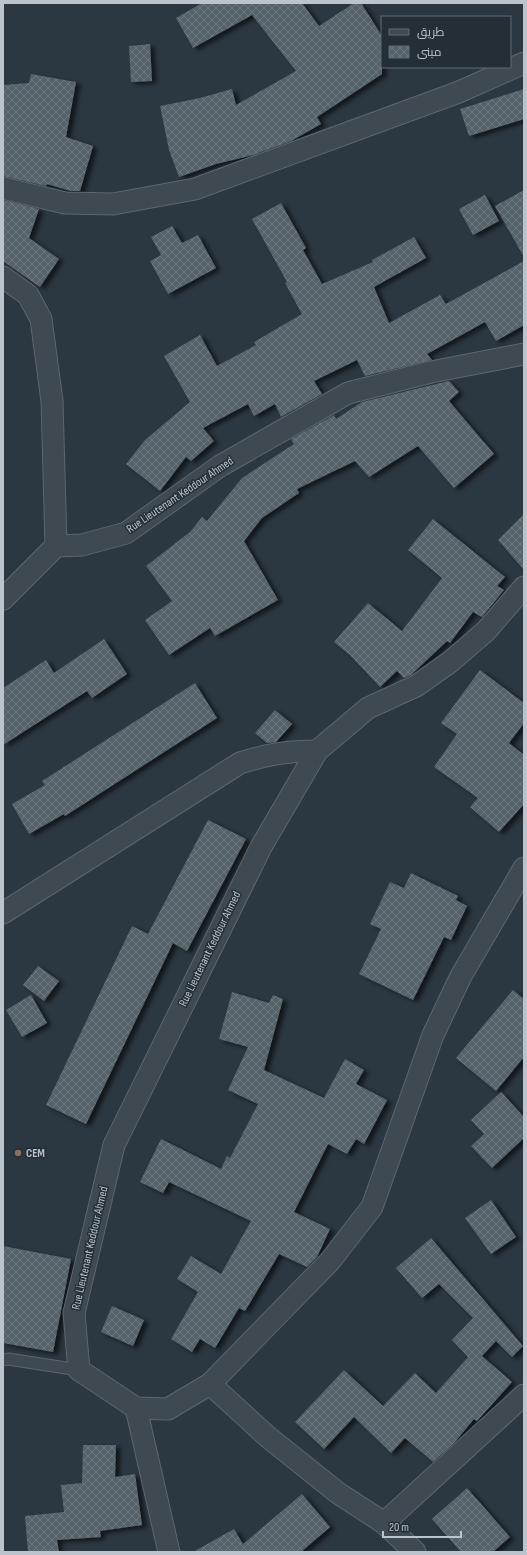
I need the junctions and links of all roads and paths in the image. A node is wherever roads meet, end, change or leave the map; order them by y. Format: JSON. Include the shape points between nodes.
{"nodes":[{"id":1,"x":524,"y":63,"type":"edge"},
{"id":2,"x":3,"y":188,"type":"edge"},
{"id":3,"x":3,"y":276,"type":"edge"},
{"id":4,"x":524,"y":354,"type":"edge"},
{"id":5,"x":56,"y":546,"type":"junction"},
{"id":6,"x":524,"y":587,"type":"edge"},
{"id":7,"x":3,"y":599,"type":"edge"},
{"id":8,"x":317,"y":751,"type":"junction"},
{"id":9,"x":524,"y":868,"type":"edge"},
{"id":10,"x":3,"y":913,"type":"edge"},
{"id":11,"x":3,"y":1360,"type":"edge"},
{"id":12,"x":79,"y":1370,"type":"junction"},
{"id":13,"x":210,"y":1384,"type":"junction"},
{"id":14,"x":524,"y":1395,"type":"edge"},
{"id":15,"x":136,"y":1408,"type":"junction"},
{"id":16,"x":384,"y":1523,"type":"junction"},
{"id":17,"x":170,"y":1552,"type":"edge"},
{"id":18,"x":415,"y":1552,"type":"edge"}],
"edges":[{"from":1,"to":2,"type":"street","via":[[459,92],[195,189],[113,204],[65,203]]},
{"from":3,"to":5,"type":"street","via":[[28,295],[42,319],[52,401]]},
{"from":4,"to":5,"type":"street","name":"Rue Lieutenant Keddour Ahmed","via":[[431,372],[348,393],[220,466],[126,533],[82,545]]},
{"from":5,"to":7,"type":"street"},
{"from":6,"to":8,"type":"street","name":"Rue Lieutenant Keddour Ahmed","via":[[486,631],[450,662],[416,686],[368,708]]},
{"from":8,"to":10,"type":"street","via":[[269,754],[240,763]]},
{"from":8,"to":12,"type":"street","name":"Rue Lieutenant Keddour Ahmed","via":[[261,847],[114,1145],[74,1313]]},
{"from":9,"to":13,"type":"street","via":[[461,976],[433,1035],[372,1207],[330,1261]]},
{"from":11,"to":12,"type":"lane"},
{"from":12,"to":15,"type":"street"},
{"from":13,"to":15,"type":"street","via":[[168,1409]]},
{"from":13,"to":16,"type":"street","via":[[268,1437],[338,1492]]},
{"from":14,"to":16,"type":"street"},
{"from":15,"to":17,"type":"street"},
{"from":16,"to":18,"type":"street"}]}
